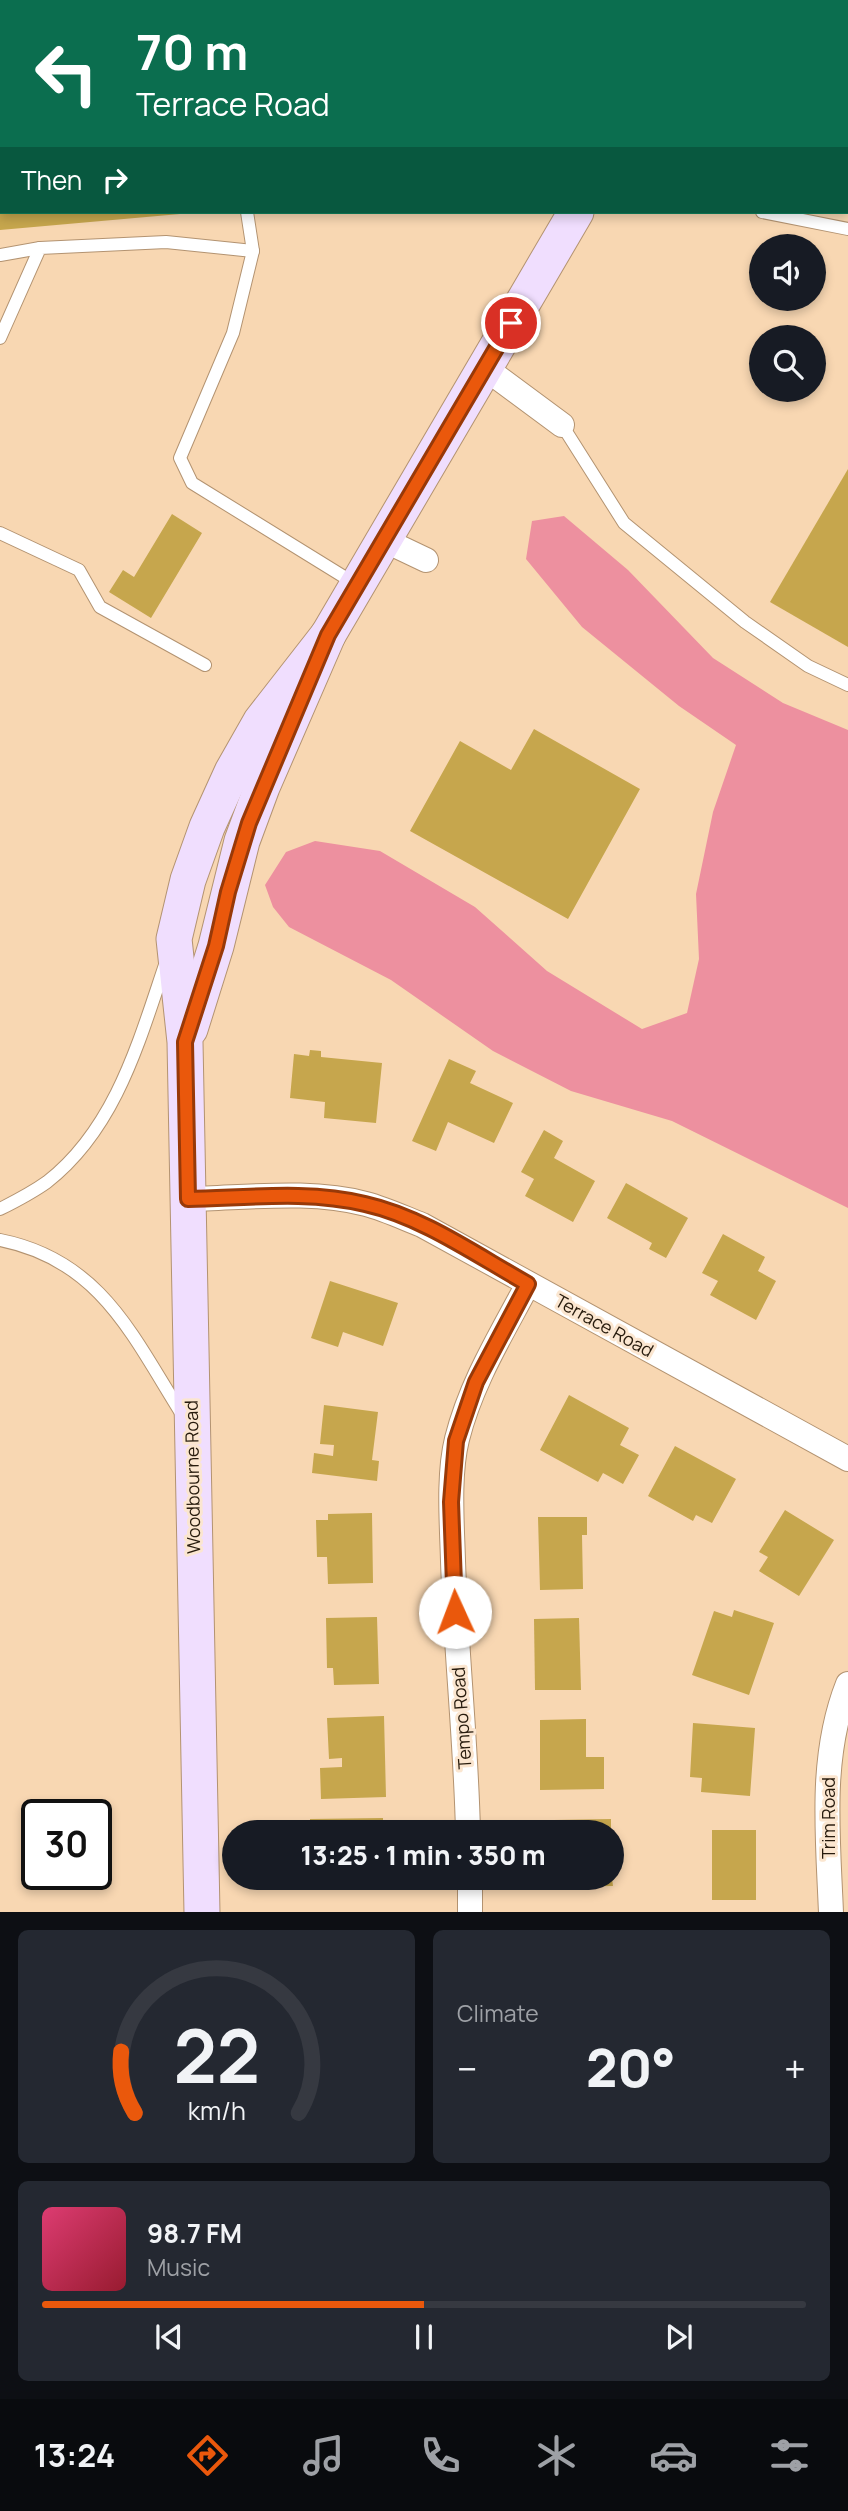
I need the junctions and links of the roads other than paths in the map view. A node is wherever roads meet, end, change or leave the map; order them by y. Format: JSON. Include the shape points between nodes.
{"nodes":[{"id":1,"x":247,"y":214,"type":"edge"},
{"id":2,"x":575,"y":214,"type":"edge"},
{"id":3,"x":772,"y":214,"type":"edge"},
{"id":4,"x":848,"y":229,"type":"edge"},
{"id":5,"x":40,"y":248,"type":"junction"},
{"id":6,"x":253,"y":251,"type":"junction"},
{"id":7,"x":0,"y":255,"type":"edge"},
{"id":8,"x":0,"y":338,"type":"edge"},
{"id":9,"x":485,"y":368,"type":"junction"},
{"id":10,"x":562,"y":425,"type":"joint"},
{"id":11,"x":0,"y":533,"type":"edge"},
{"id":12,"x":384,"y":540,"type":"junction"},
{"id":13,"x":426,"y":560,"type":"dead end"},
{"id":14,"x":358,"y":585,"type":"junction"},
{"id":15,"x":328,"y":635,"type":"junction"},
{"id":16,"x":205,"y":665,"type":"dead end"},
{"id":17,"x":848,"y":685,"type":"edge"},
{"id":18,"x":174,"y":939,"type":"junction"},
{"id":19,"x":185,"y":1042,"type":"junction"},
{"id":20,"x":188,"y":1199,"type":"junction"},
{"id":21,"x":0,"y":1209,"type":"edge"},
{"id":22,"x":0,"y":1240,"type":"edge"},
{"id":23,"x":528,"y":1284,"type":"junction"},
{"id":24,"x":192,"y":1431,"type":"junction"},
{"id":25,"x":848,"y":1459,"type":"edge"},
{"id":26,"x":848,"y":1684,"type":"edge"},
{"id":27,"x":468,"y":1820,"type":"edge"},
{"id":28,"x":470,"y":1890,"type":"edge"},
{"id":29,"x":202,"y":1912,"type":"edge"},
{"id":30,"x":470,"y":1912,"type":"edge"},
{"id":31,"x":831,"y":1912,"type":"edge"}],
"edges":[{"from":1,"to":6,"type":"lane"},
{"from":2,"to":9,"type":"main road","name":"Woodbourne Road"},
{"from":3,"to":4,"type":"lane"},
{"from":5,"to":6,"type":"lane","via":[[166,243]]},
{"from":5,"to":7,"type":"lane"},
{"from":5,"to":8,"type":"lane"},
{"from":6,"to":14,"type":"lane","via":[[233,333],[180,457],[192,483]]},
{"from":9,"to":10,"type":"street"},
{"from":9,"to":12,"type":"main road","name":"Woodbourne Road"},
{"from":10,"to":17,"type":"lane","via":[[624,523],[745,622],[808,666]]},
{"from":11,"to":16,"type":"lane","via":[[79,570],[100,607]]},
{"from":12,"to":13,"type":"street"},
{"from":12,"to":14,"type":"main road","name":"Woodbourne Road"},
{"from":14,"to":15,"type":"main road","name":"Woodbourne Road"},
{"from":15,"to":18,"type":"main road","name":"Woodbourne Road","via":[[261,721],[232,772],[188,880]]},
{"from":15,"to":19,"type":"main road","name":"Woodbourne Road","via":[[242,841],[216,946]]},
{"from":18,"to":19,"type":"main road","name":"Woodbourne Road"},
{"from":18,"to":21,"type":"lane","via":[[131,1065],[94,1132],[46,1182]]},
{"from":19,"to":20,"type":"main road","name":"Woodbourne Road"},
{"from":20,"to":23,"type":"street","name":"Terrace Road","via":[[302,1196],[366,1204],[422,1225]]},
{"from":20,"to":24,"type":"main road","name":"Woodbourne Road"},
{"from":22,"to":24,"type":"lane","via":[[50,1255],[94,1286],[128,1327]]},
{"from":23,"to":25,"type":"street","name":"Terrace Road"},
{"from":23,"to":27,"type":"street","name":"Tempo Road","via":[[476,1382],[456,1441],[451,1502]]},
{"from":24,"to":29,"type":"main road","name":"Woodbourne Road"},
{"from":26,"to":31,"type":"street","name":"Trim Road","via":[[831,1750],[826,1793]]},
{"from":28,"to":30,"type":"street"}]}
